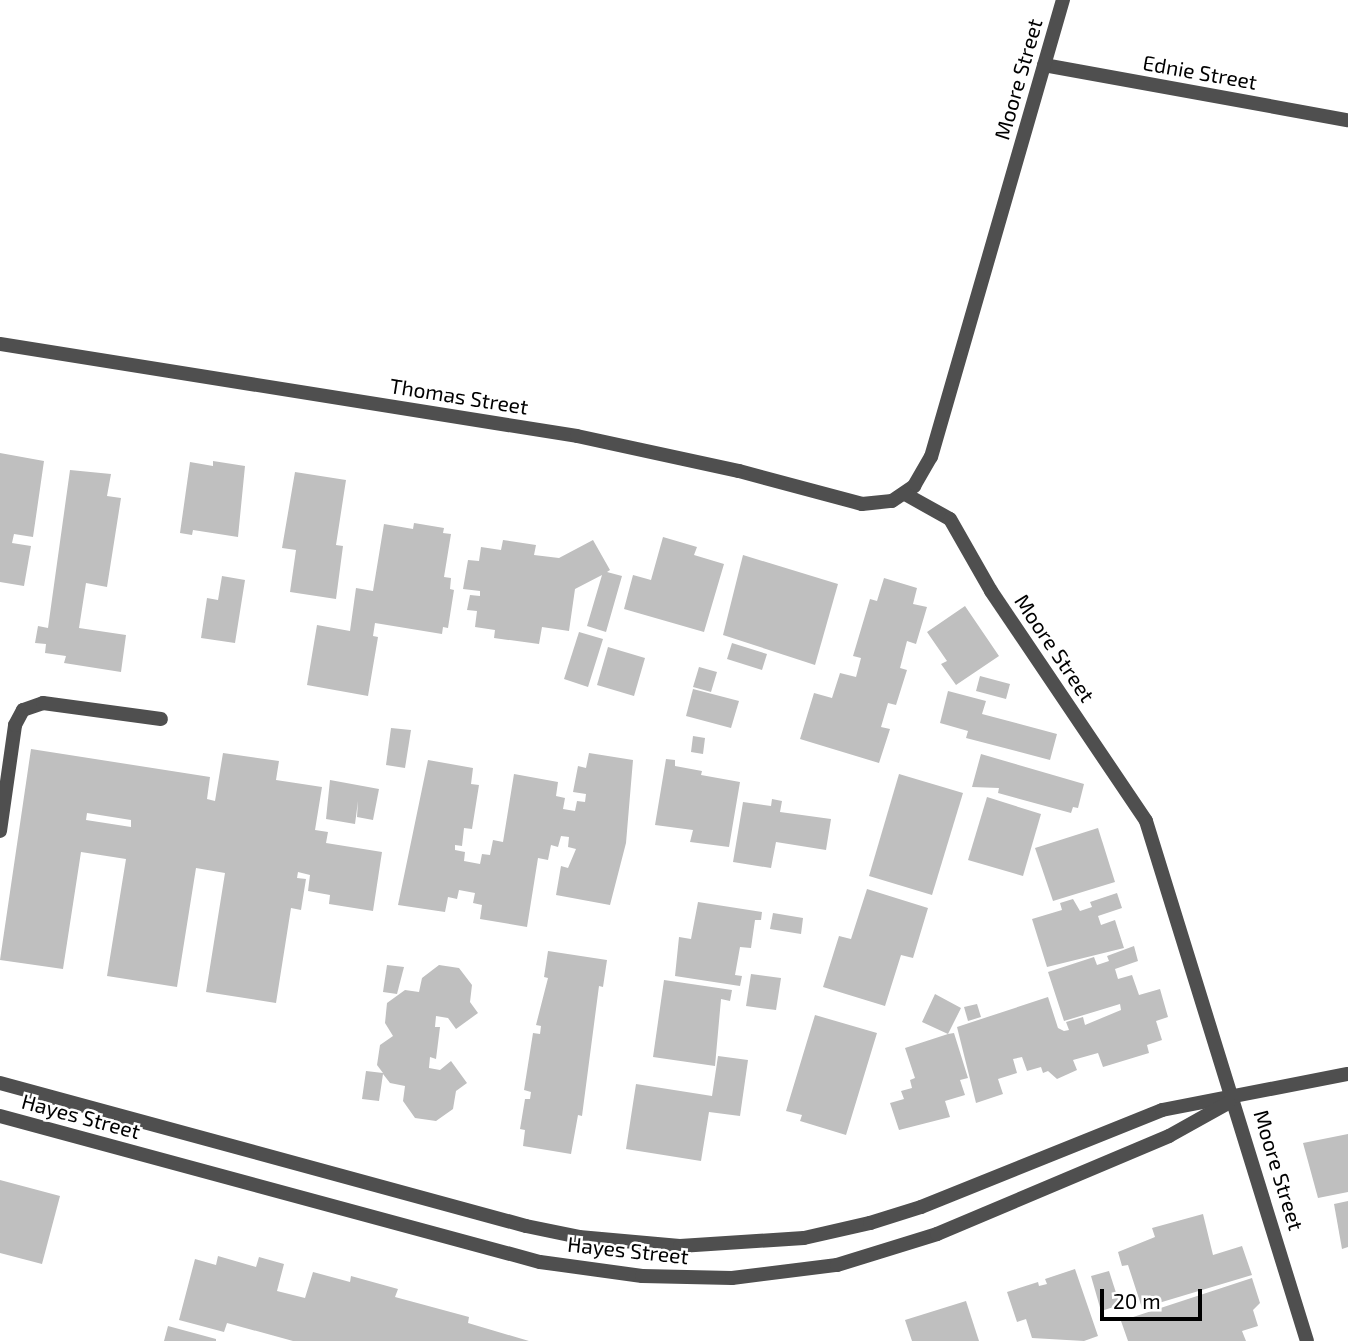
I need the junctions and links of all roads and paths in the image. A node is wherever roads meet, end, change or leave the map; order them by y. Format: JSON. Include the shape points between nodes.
{"nodes":[{"id":1,"x":1063,"y":0,"type":"edge"},
{"id":2,"x":1044,"y":65,"type":"junction"},
{"id":3,"x":1348,"y":120,"type":"edge"},
{"id":4,"x":0,"y":344,"type":"edge"},
{"id":5,"x":905,"y":494,"type":"junction"},
{"id":6,"x":161,"y":719,"type":"dead end"},
{"id":7,"x":0,"y":831,"type":"edge"},
{"id":8,"x":1348,"y":1074,"type":"edge"},
{"id":9,"x":0,"y":1083,"type":"edge"},
{"id":10,"x":1235,"y":1099,"type":"junction"},
{"id":11,"x":0,"y":1116,"type":"edge"},
{"id":12,"x":1307,"y":1341,"type":"edge"}],
"edges":[{"from":1,"to":2,"type":"street","name":"Moore Street"},
{"from":2,"to":3,"type":"street","name":"Ednie Street"},
{"from":2,"to":5,"type":"street","name":"Moore Street","via":[[931,457],[919,481]]},
{"from":4,"to":5,"type":"street","name":"Thomas Street","via":[[577,436],[673,455],[862,504],[883,503]]},
{"from":5,"to":10,"type":"street","name":"Moore Street","via":[[950,519],[991,591],[1138,806],[1153,837]]},
{"from":6,"to":7,"type":"street","via":[[43,703],[23,710],[15,725]]},
{"from":8,"to":10,"type":"street","name":"Hayes Street"},
{"from":9,"to":10,"type":"street","name":"Hayes Street","via":[[526,1226],[579,1237],[680,1246],[804,1238],[870,1223],[958,1193],[1126,1122],[1162,1110]]},
{"from":10,"to":11,"type":"street","name":"Hayes Street","via":[[1170,1136],[937,1234],[837,1265],[732,1278],[642,1276],[540,1262]]},
{"from":10,"to":12,"type":"street","name":"Moore Street"}]}
